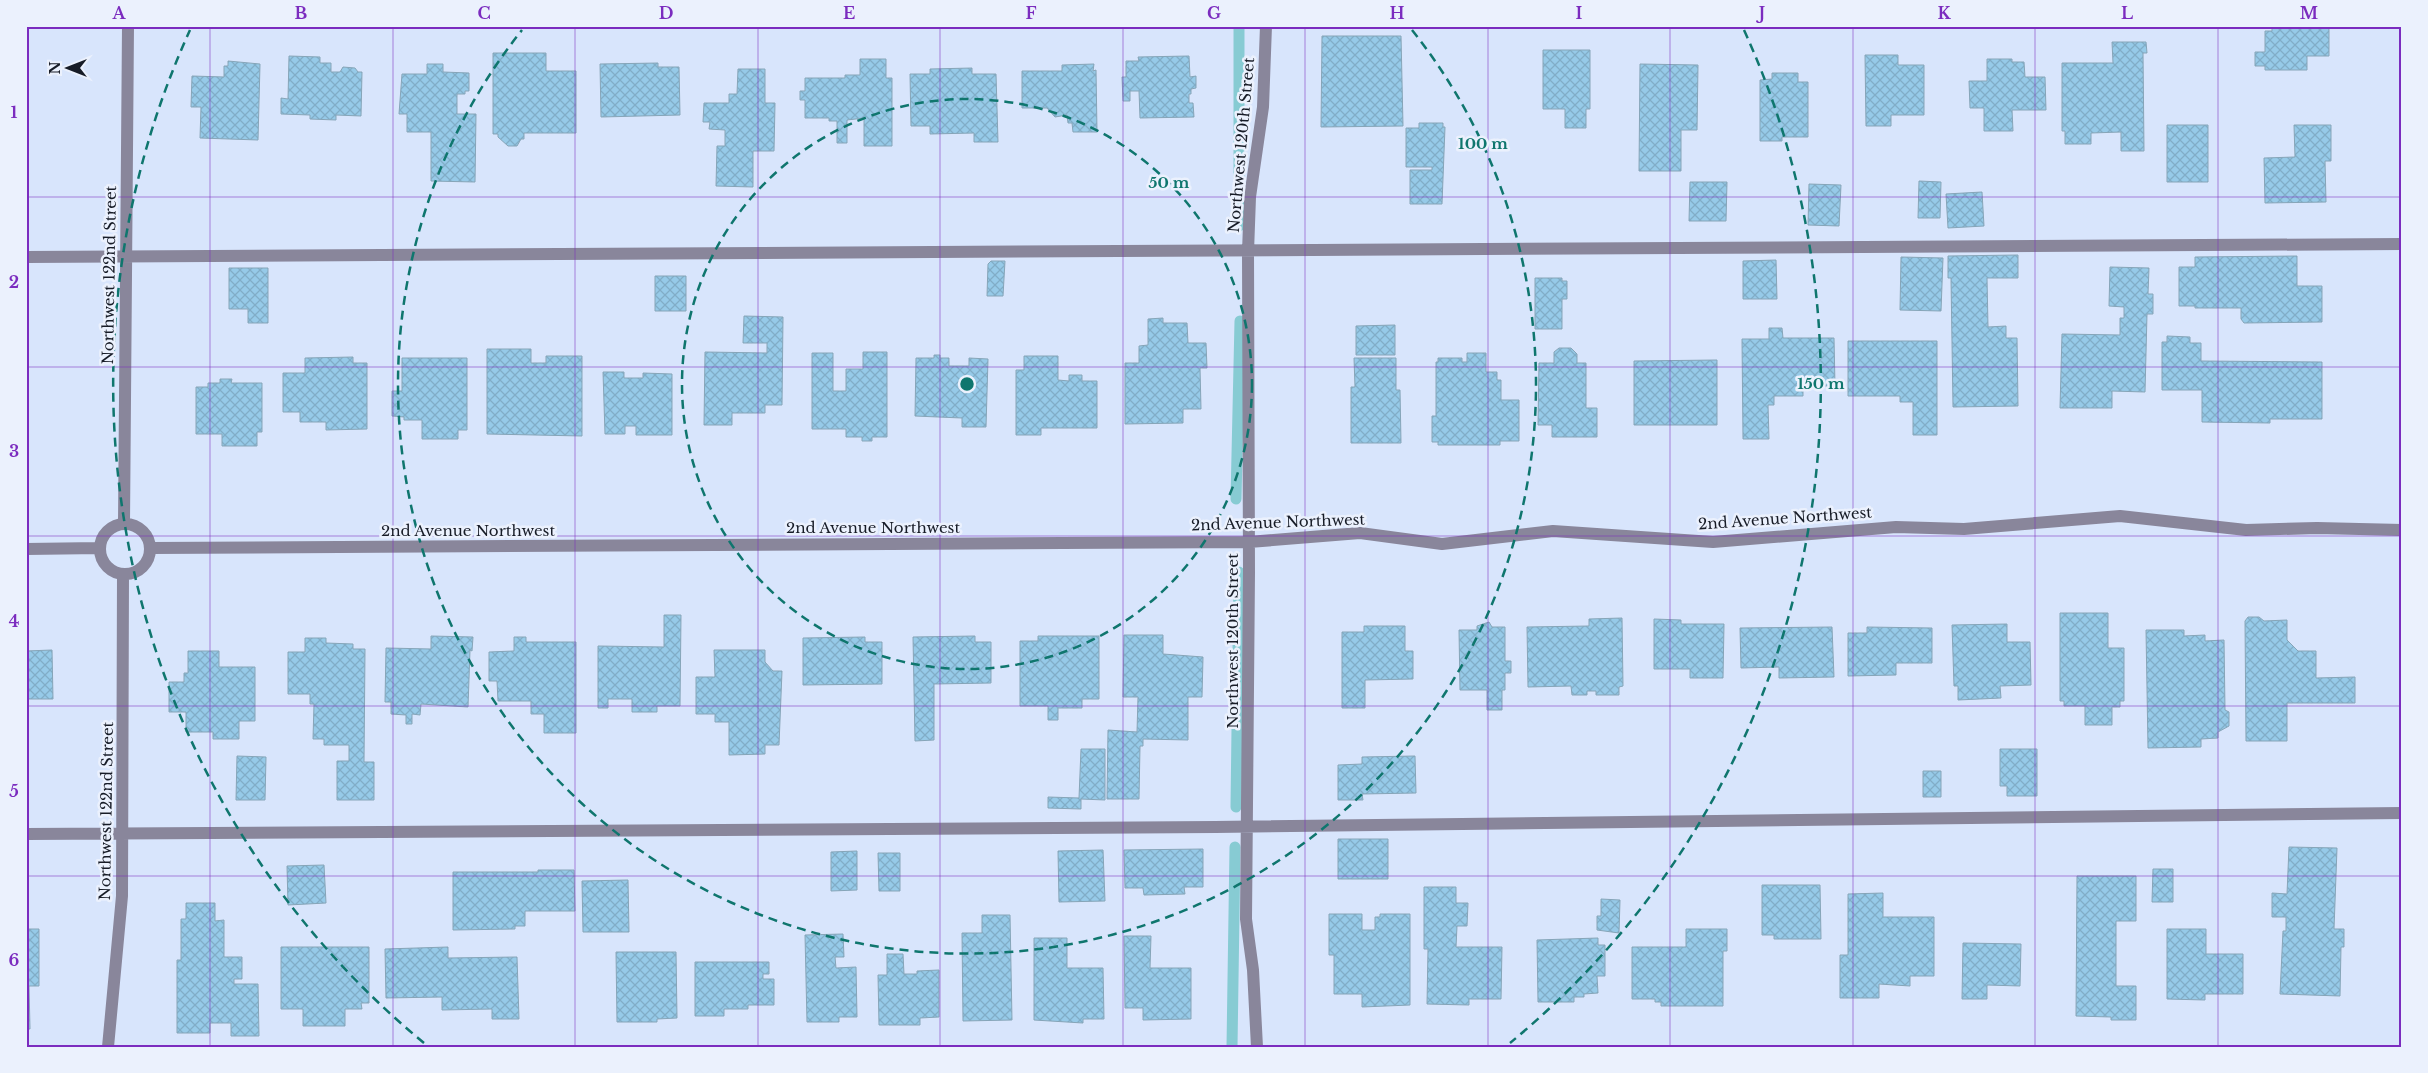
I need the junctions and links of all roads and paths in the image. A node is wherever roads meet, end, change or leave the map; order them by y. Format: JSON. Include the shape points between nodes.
{"nodes":[{"id":1,"x":128,"y":26,"type":"edge"},
{"id":2,"x":1266,"y":26,"type":"edge"},
{"id":3,"x":2402,"y":244,"type":"edge"},
{"id":4,"x":1248,"y":252,"type":"junction"},
{"id":5,"x":26,"y":257,"type":"edge"},
{"id":6,"x":126,"y":257,"type":"junction"},
{"id":7,"x":124,"y":523,"type":"junction"},
{"id":8,"x":2402,"y":530,"type":"edge"},
{"id":9,"x":1249,"y":542,"type":"junction"},
{"id":10,"x":26,"y":548,"type":"edge"},
{"id":11,"x":100,"y":548,"type":"junction"},
{"id":12,"x":151,"y":548,"type":"junction"},
{"id":13,"x":123,"y":574,"type":"junction"},
{"id":14,"x":2402,"y":813,"type":"edge"},
{"id":15,"x":1248,"y":826,"type":"junction"},
{"id":16,"x":26,"y":834,"type":"edge"},
{"id":17,"x":124,"y":834,"type":"junction"},
{"id":18,"x":108,"y":1047,"type":"edge"},
{"id":19,"x":1257,"y":1047,"type":"edge"}],
"edges":[{"from":1,"to":6,"type":"street","name":"Northwest 122nd Street"},
{"from":2,"to":4,"type":"street","name":"Northwest 120th Street","via":[[1263,107],[1250,197]]},
{"from":3,"to":4,"type":"street"},
{"from":4,"to":6,"type":"street"},
{"from":4,"to":9,"type":"street","name":"Northwest 120th Street"},
{"from":5,"to":6,"type":"street"},
{"from":6,"to":7,"type":"street","name":"Northwest 122nd Street"},
{"from":7,"to":11,"type":"street","via":[[108,530]]},
{"from":7,"to":12,"type":"street","via":[[140,528]]},
{"from":8,"to":9,"type":"street","name":"2nd Avenue Northwest","via":[[2246,530],[2120,516],[1964,529],[1896,527],[1713,542],[1553,531],[1442,544],[1360,533]]},
{"from":9,"to":12,"type":"street","name":"2nd Avenue Northwest"},
{"from":9,"to":15,"type":"street","name":"Northwest 120th Street"},
{"from":10,"to":11,"type":"street"},
{"from":11,"to":13,"type":"street","via":[[108,568]]},
{"from":12,"to":13,"type":"street","via":[[144,566],[138,571]]},
{"from":13,"to":17,"type":"street","name":"Northwest 122nd Street"},
{"from":14,"to":15,"type":"street"},
{"from":15,"to":17,"type":"street"},
{"from":15,"to":19,"type":"street","name":"Northwest 120th Street","via":[[1246,919],[1253,970]]},
{"from":16,"to":17,"type":"street"},
{"from":17,"to":18,"type":"street","name":"Northwest 122nd Street","via":[[120,935]]}]}
